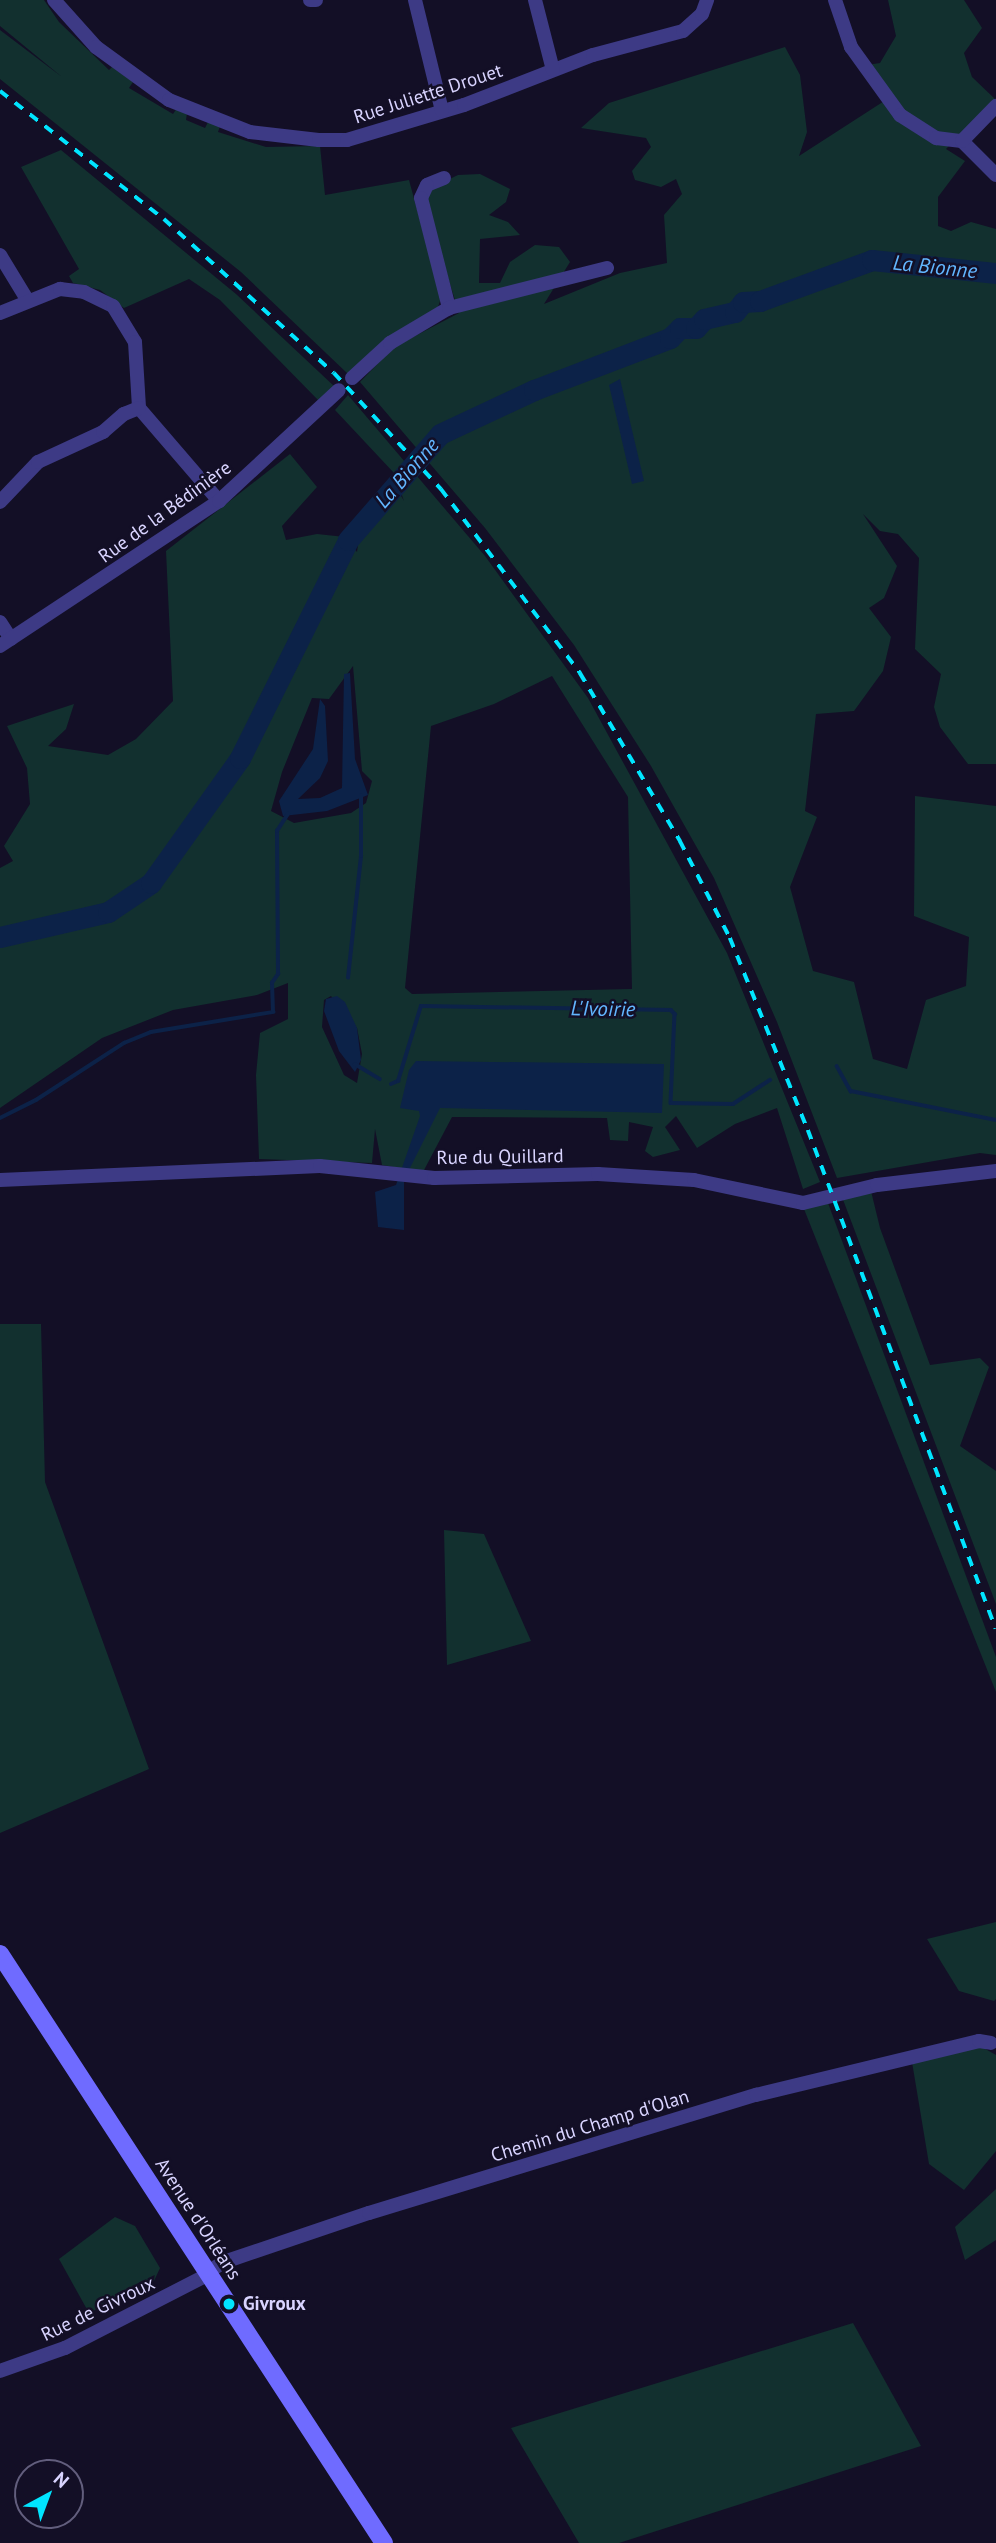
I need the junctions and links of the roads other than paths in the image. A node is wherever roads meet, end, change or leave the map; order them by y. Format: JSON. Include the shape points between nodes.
{"nodes":[{"id":1,"x":54,"y":0,"type":"edge"},
{"id":2,"x":310,"y":0,"type":"edge"},
{"id":3,"x":316,"y":0,"type":"edge"},
{"id":4,"x":415,"y":0,"type":"edge"},
{"id":5,"x":535,"y":0,"type":"edge"},
{"id":6,"x":707,"y":0,"type":"edge"},
{"id":7,"x":835,"y":0,"type":"edge"},
{"id":8,"x":553,"y":70,"type":"junction"},
{"id":9,"x":996,"y":106,"type":"edge"},
{"id":10,"x":442,"y":111,"type":"junction"},
{"id":11,"x":962,"y":141,"type":"junction"},
{"id":12,"x":996,"y":175,"type":"edge"},
{"id":13,"x":444,"y":178,"type":"dead end"},
{"id":14,"x":0,"y":255,"type":"edge"},
{"id":15,"x":607,"y":268,"type":"dead end"},
{"id":16,"x":28,"y":301,"type":"junction"},
{"id":17,"x":449,"y":308,"type":"junction"},
{"id":18,"x":0,"y":313,"type":"edge"},
{"id":19,"x":352,"y":378,"type":"dead end"},
{"id":20,"x":339,"y":390,"type":"dead end"},
{"id":21,"x":139,"y":408,"type":"junction"},
{"id":22,"x":219,"y":501,"type":"junction"},
{"id":23,"x":0,"y":502,"type":"edge"},
{"id":24,"x":0,"y":622,"type":"edge"},
{"id":25,"x":6,"y":643,"type":"edge"},
{"id":26,"x":996,"y":1171,"type":"edge"},
{"id":27,"x":0,"y":1180,"type":"edge"},
{"id":28,"x":0,"y":1954,"type":"edge"},
{"id":29,"x":991,"y":2043,"type":"dead end"},
{"id":30,"x":209,"y":2273,"type":"junction"},
{"id":31,"x":0,"y":2371,"type":"edge"},
{"id":32,"x":384,"y":2543,"type":"edge"}],
"edges":[{"from":1,"to":10,"type":"street","name":"Rue Juliette Drouet","via":[[96,47],[143,85],[200,115],[250,132],[278,138],[346,140]]},
{"from":2,"to":3,"type":"street"},
{"from":4,"to":10,"type":"street"},
{"from":5,"to":8,"type":"street"},
{"from":6,"to":8,"type":"street","name":"Rue Juliette Drouet","via":[[702,14],[683,31]]},
{"from":7,"to":11,"type":"street","via":[[851,47],[900,115],[936,138]]},
{"from":8,"to":10,"type":"street","name":"Rue Juliette Drouet"},
{"from":9,"to":11,"type":"street"},
{"from":11,"to":12,"type":"street"},
{"from":13,"to":17,"type":"street","via":[[427,185],[421,198]]},
{"from":14,"to":16,"type":"street"},
{"from":15,"to":17,"type":"street"},
{"from":16,"to":18,"type":"street"},
{"from":16,"to":21,"type":"street","via":[[60,289],[84,292],[113,306],[135,342]]},
{"from":17,"to":19,"type":"street","via":[[390,343]]},
{"from":20,"to":22,"type":"street","name":"Rue de la Bédinière"},
{"from":21,"to":22,"type":"street"},
{"from":21,"to":23,"type":"street","via":[[103,432],[38,462]]},
{"from":22,"to":25,"type":"street","name":"Rue de la Bédinière"},
{"from":24,"to":25,"type":"street"},
{"from":26,"to":27,"type":"street","name":"Rue du Quillard","via":[[877,1185],[803,1203],[652,1175],[410,1176],[320,1166]]},
{"from":28,"to":30,"type":"main road","name":"Avenue d'Orléans"},
{"from":29,"to":30,"type":"street","name":"Chemin du Champ d'Olan","via":[[979,2041],[756,2095],[369,2213],[224,2262]]},
{"from":30,"to":31,"type":"street","name":"Rue de Givroux","via":[[65,2348]]},
{"from":30,"to":32,"type":"main road","name":"Avenue d'Orléans"}]}
